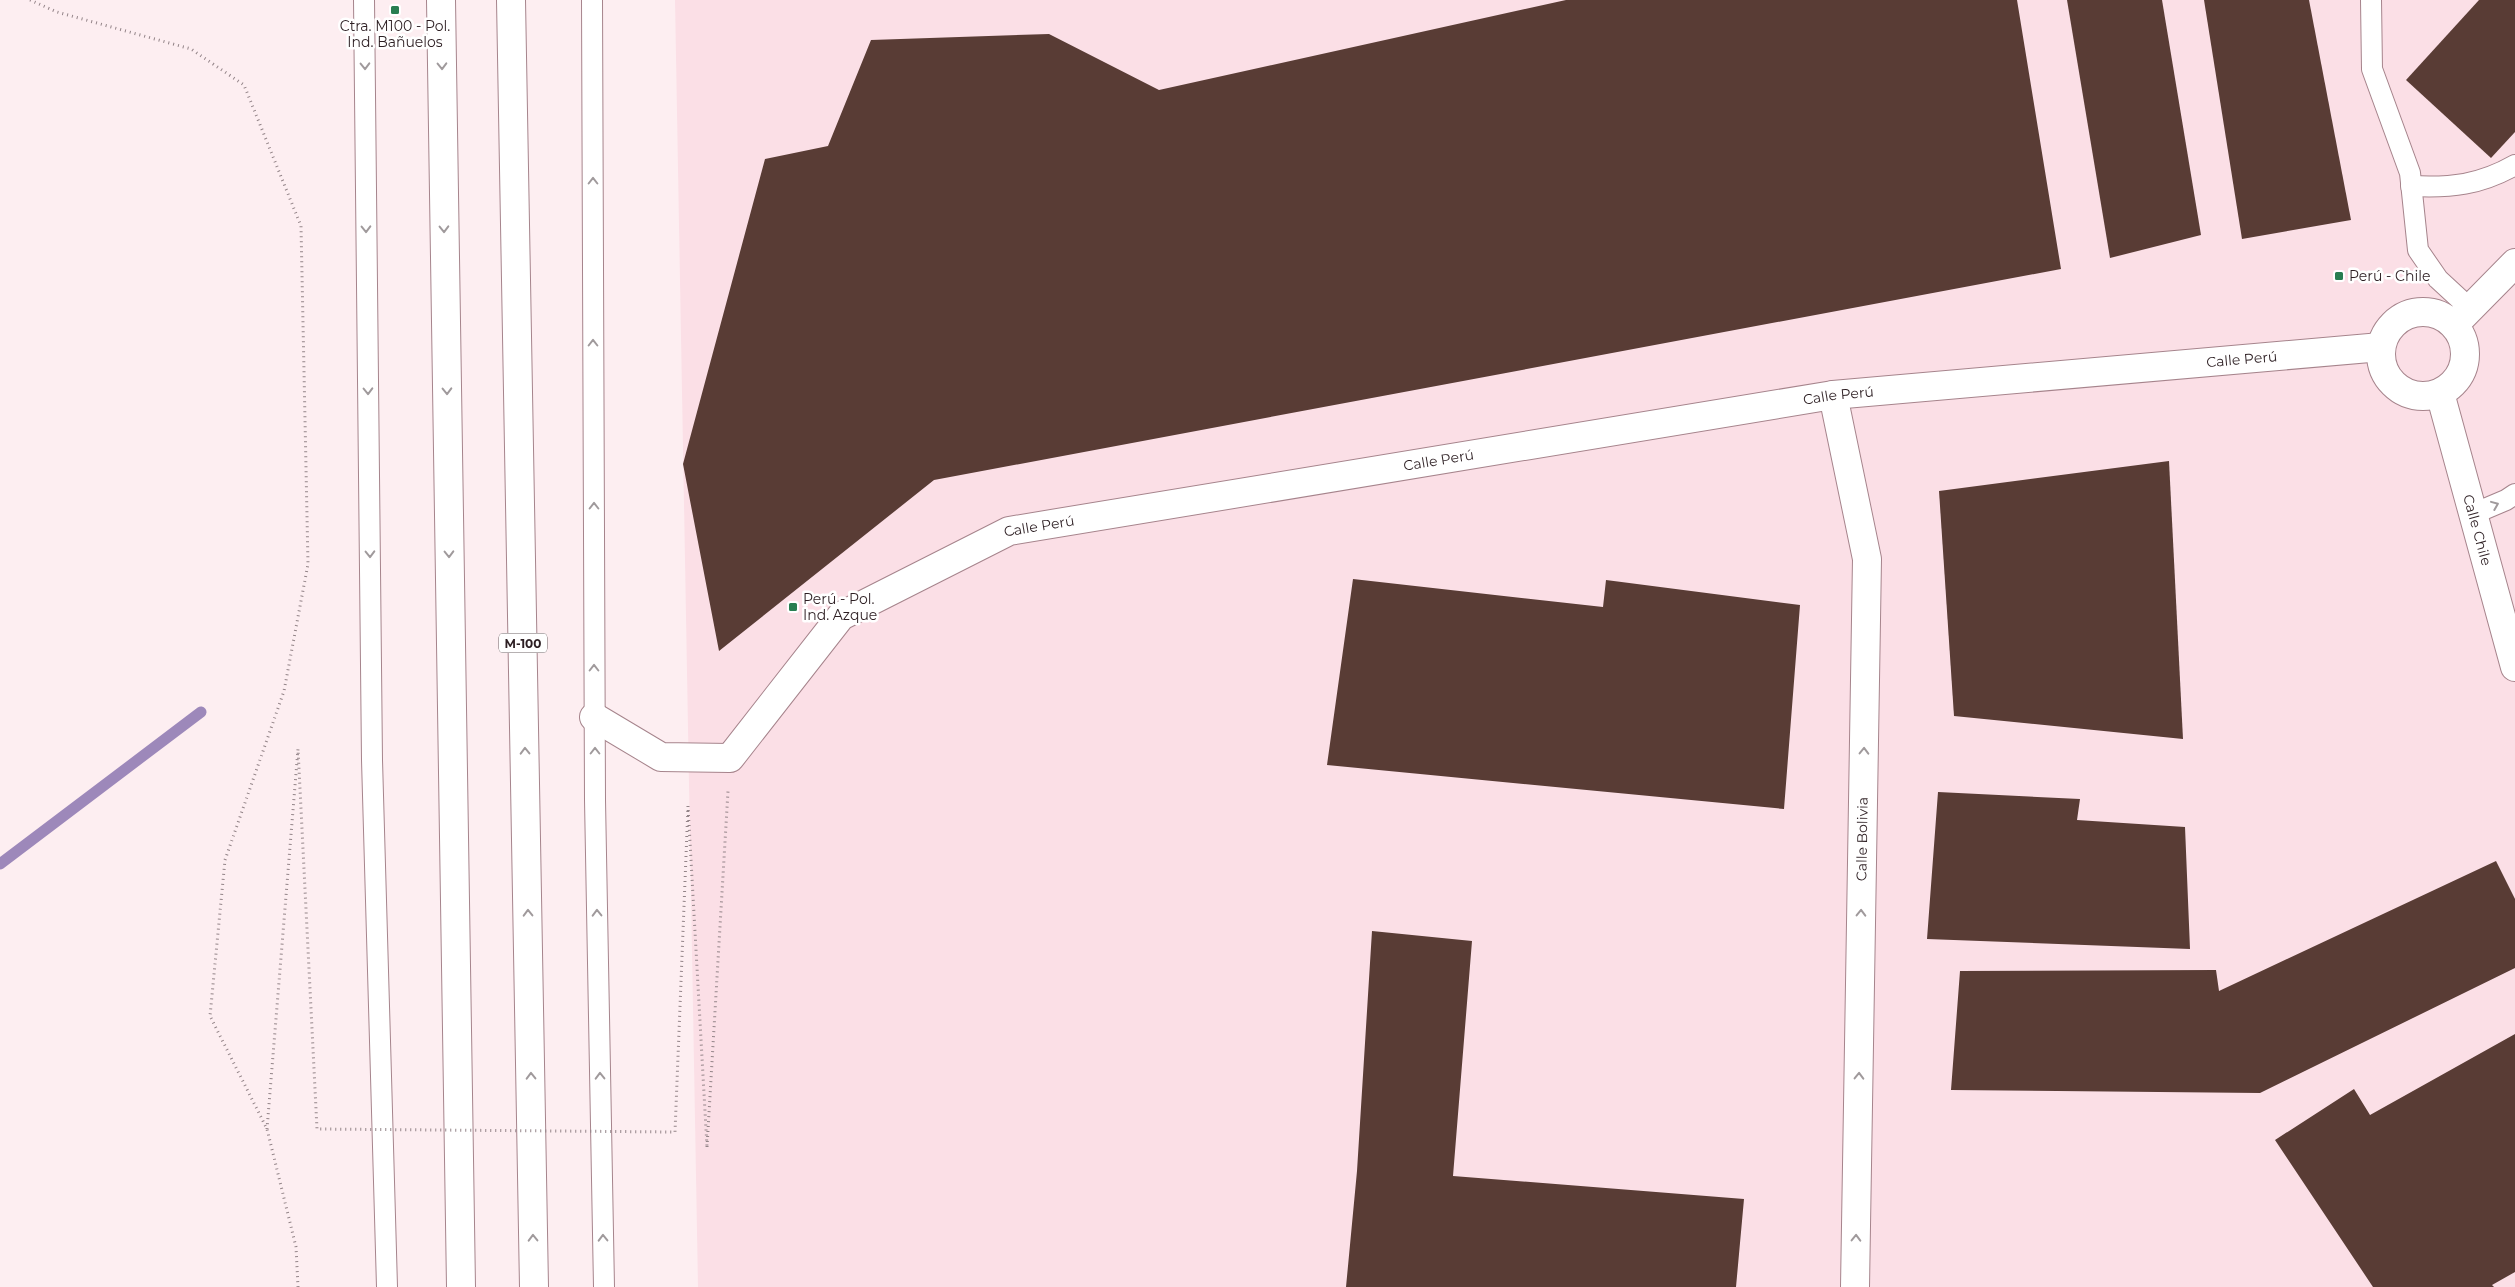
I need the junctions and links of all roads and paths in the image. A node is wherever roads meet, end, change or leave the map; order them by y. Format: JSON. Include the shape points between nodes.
{"nodes":[{"id":1,"x":30,"y":0,"type":"edge"},
{"id":2,"x":364,"y":0,"type":"edge"},
{"id":3,"x":440,"y":0,"type":"edge"},
{"id":4,"x":511,"y":0,"type":"edge"},
{"id":5,"x":592,"y":0,"type":"edge"},
{"id":6,"x":2371,"y":0,"type":"edge"},
{"id":7,"x":2515,"y":165,"type":"edge"},
{"id":8,"x":2412,"y":186,"type":"junction"},
{"id":9,"x":2515,"y":263,"type":"edge"},
{"id":10,"x":2473,"y":306,"type":"junction"},
{"id":11,"x":2454,"y":325,"type":"junction"},
{"id":12,"x":2381,"y":347,"type":"junction"},
{"id":13,"x":2440,"y":394,"type":"junction"},
{"id":14,"x":1833,"y":395,"type":"junction"},
{"id":15,"x":2515,"y":494,"type":"edge"},
{"id":16,"x":2473,"y":514,"type":"junction"},
{"id":17,"x":2515,"y":667,"type":"edge"},
{"id":18,"x":594,"y":717,"type":"junction"},
{"id":19,"x":730,"y":758,"type":"junction"},
{"id":20,"x":267,"y":1129,"type":"junction"},
{"id":21,"x":298,"y":1287,"type":"edge"},
{"id":22,"x":388,"y":1287,"type":"edge"},
{"id":23,"x":461,"y":1287,"type":"edge"},
{"id":24,"x":534,"y":1287,"type":"edge"},
{"id":25,"x":604,"y":1287,"type":"edge"},
{"id":26,"x":1855,"y":1287,"type":"edge"}],
"edges":[{"from":1,"to":20,"type":"path","via":[[57,12],[191,49],[244,85],[301,226],[308,564],[284,691],[225,860],[210,1016]]},
{"from":2,"to":22,"type":"lane","one_way":true,"via":[[372,760]]},
{"from":3,"to":23,"type":"main road","one_way":true},
{"from":24,"to":4,"type":"main road","number":"M-100","one_way":true},
{"from":18,"to":5,"type":"lane","one_way":true},
{"from":6,"to":8,"type":"lane","via":[[2372,69]]},
{"from":7,"to":8,"type":"lane","via":[[2494,176],[2448,188]]},
{"from":8,"to":10,"type":"lane","via":[[2418,250],[2438,280],[2464,303]]},
{"from":9,"to":10,"type":"main road"},
{"from":10,"to":11,"type":"main road"},
{"from":11,"to":12,"type":"main road","via":[[2437,314],[2422,311],[2408,314],[2395,322]]},
{"from":11,"to":13,"type":"main road","via":[[2465,345],[2466,360],[2452,386]]},
{"from":12,"to":13,"type":"main road","via":[[2385,372],[2402,391],[2414,396]]},
{"from":12,"to":14,"type":"main road","name":"Calle Perú"},
{"from":13,"to":16,"type":"main road","name":"Calle Chile"},
{"from":14,"to":19,"type":"main road","name":"Calle Perú","via":[[1009,531],[840,616]]},
{"from":26,"to":14,"type":"main road","name":"Calle Bolivia","one_way":true,"via":[[1867,559]]},
{"from":16,"to":15,"type":"lane","one_way":true},
{"from":16,"to":17,"type":"main road","name":"Calle Chile"},
{"from":18,"to":19,"type":"main road","via":[[661,757]]},
{"from":25,"to":18,"type":"lane","one_way":true},
{"from":19,"to":20,"type":"path","bridge":true,"via":[[706,1147],[688,806],[675,1132],[318,1129],[298,750]]},
{"from":20,"to":21,"type":"path","via":[[296,1247]]}]}
